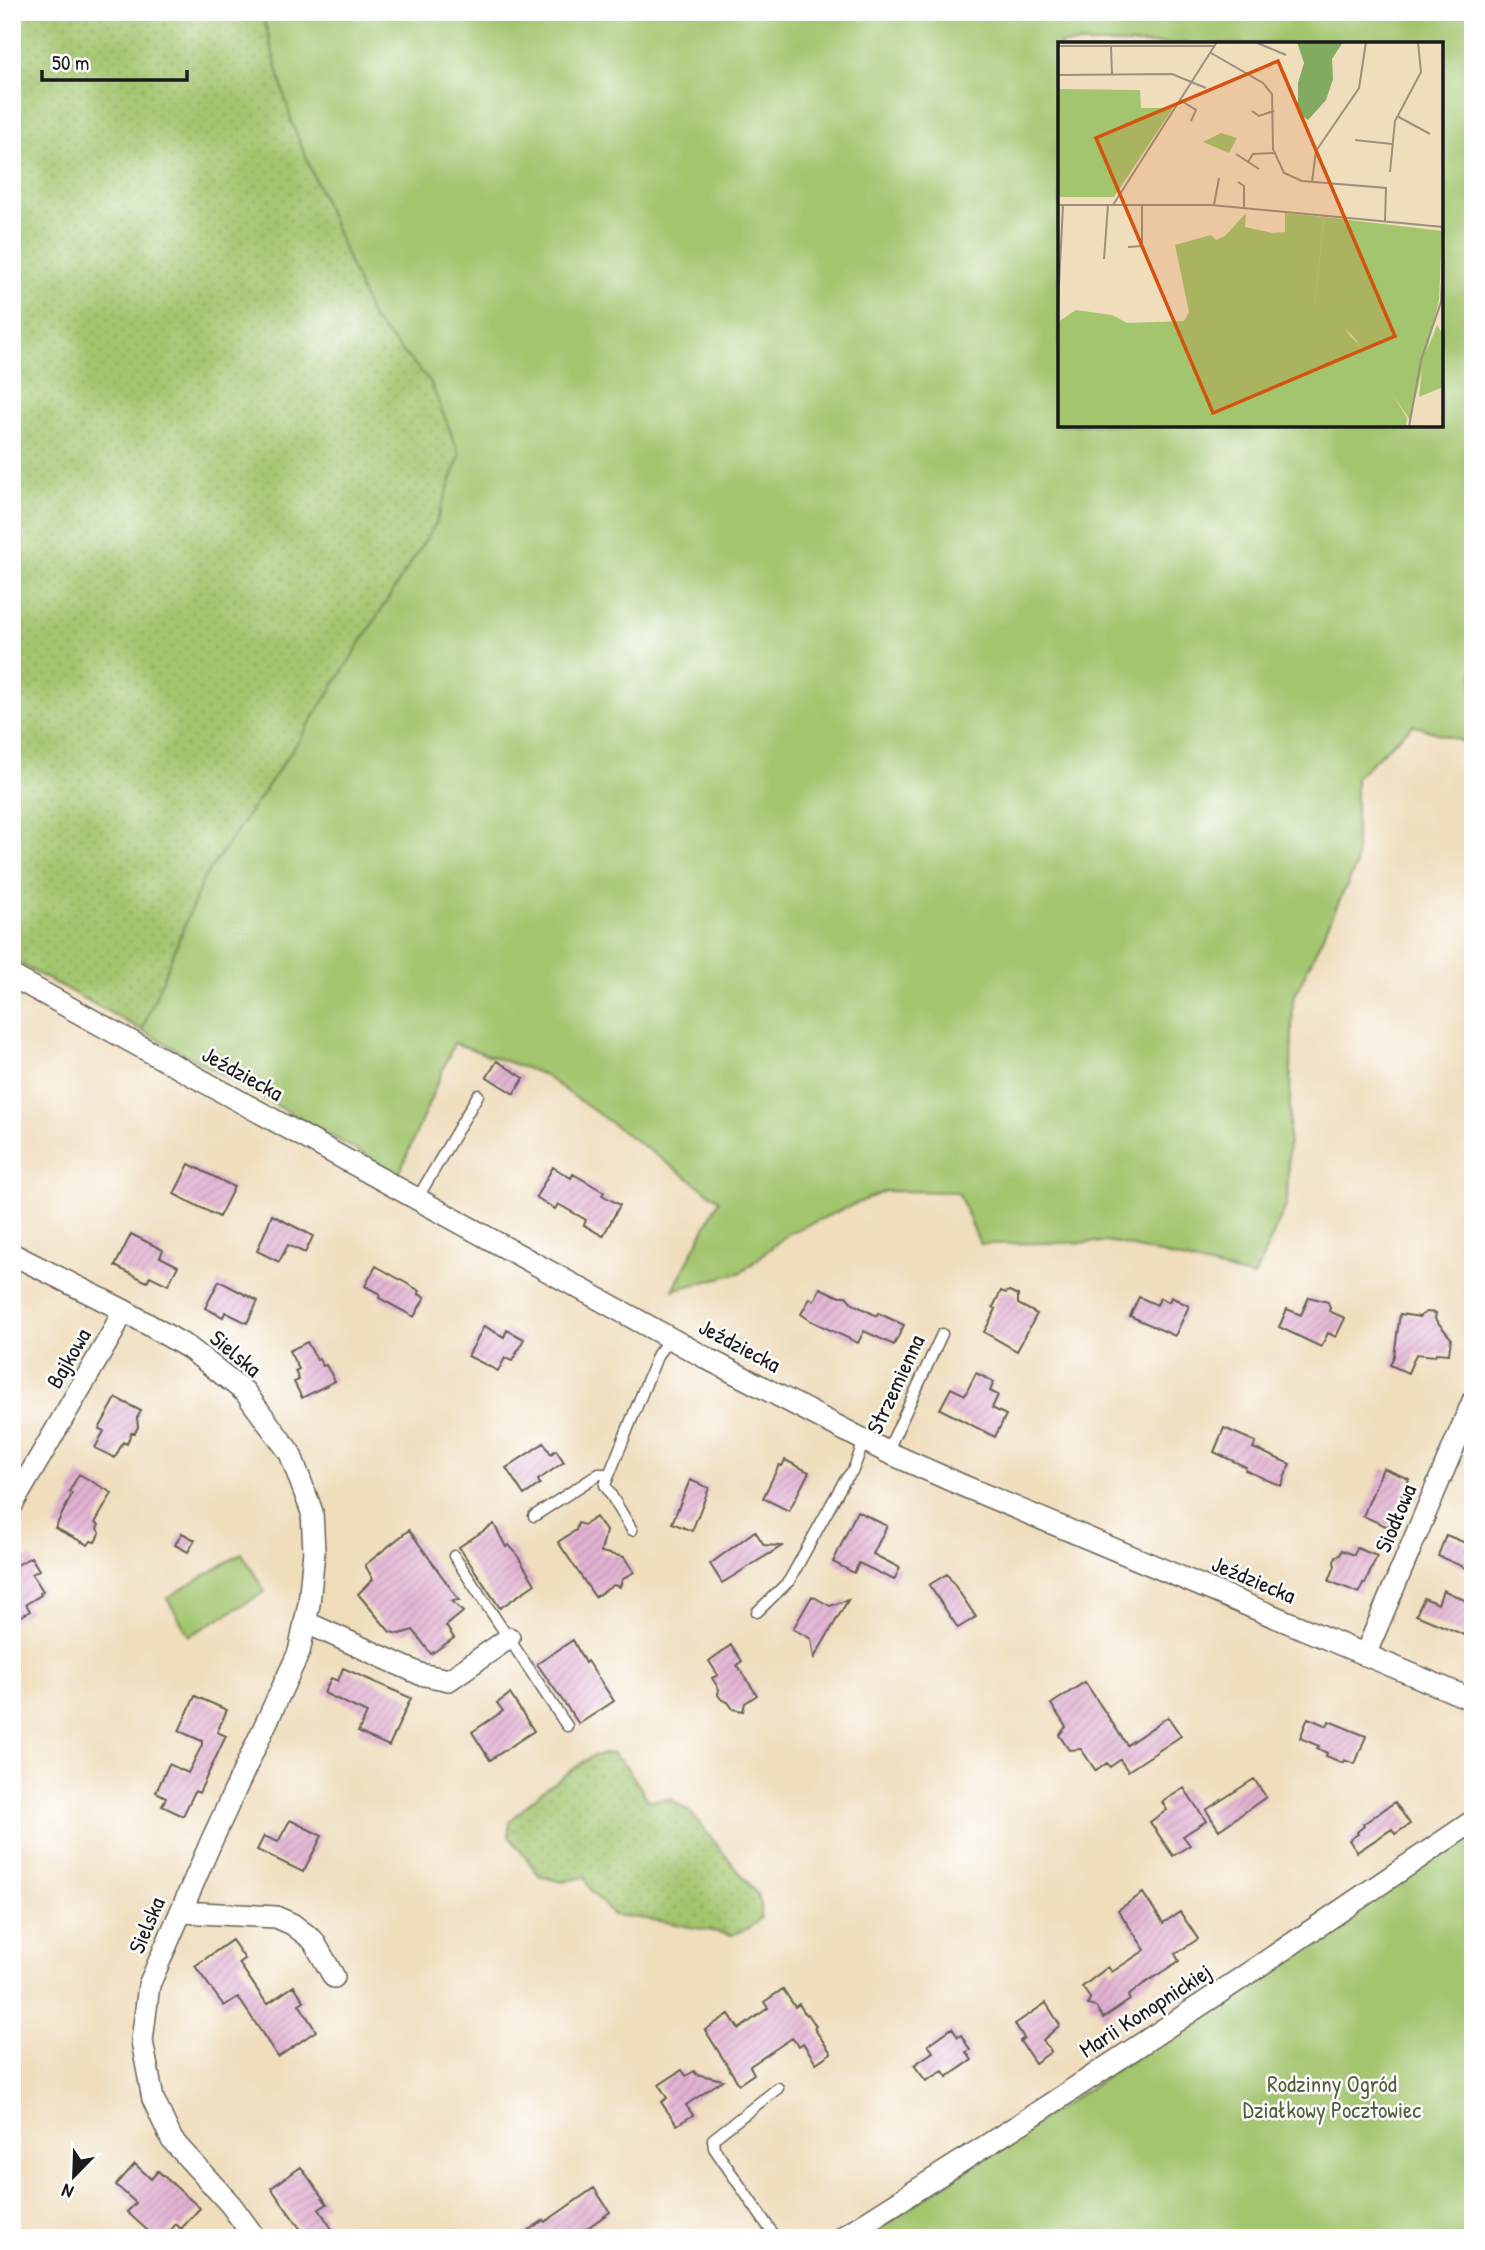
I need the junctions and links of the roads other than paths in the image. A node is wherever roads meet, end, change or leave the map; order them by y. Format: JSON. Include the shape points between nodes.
{"nodes":[{"id":1,"x":12,"y":976,"type":"edge"},
{"id":2,"x":478,"y":1095,"type":"dead end"},
{"id":3,"x":417,"y":1199,"type":"junction"},
{"id":4,"x":12,"y":1254,"type":"edge"},
{"id":5,"x":123,"y":1310,"type":"junction"},
{"id":6,"x":942,"y":1334,"type":"dead end"},
{"id":7,"x":671,"y":1337,"type":"junction"},
{"id":8,"x":1473,"y":1401,"type":"edge"},
{"id":9,"x":865,"y":1439,"type":"junction"},
{"id":10,"x":887,"y":1451,"type":"junction"},
{"id":11,"x":608,"y":1475,"type":"junction"},
{"id":12,"x":12,"y":1505,"type":"edge"},
{"id":13,"x":534,"y":1516,"type":"dead end"},
{"id":14,"x":632,"y":1531,"type":"dead end"},
{"id":15,"x":454,"y":1556,"type":"dead end"},
{"id":16,"x":757,"y":1612,"type":"dead end"},
{"id":17,"x":305,"y":1622,"type":"junction"},
{"id":18,"x":509,"y":1638,"type":"junction"},
{"id":19,"x":1365,"y":1655,"type":"junction"},
{"id":20,"x":1473,"y":1700,"type":"edge"},
{"id":21,"x":567,"y":1726,"type":"dead end"},
{"id":22,"x":1473,"y":1821,"type":"edge"},
{"id":23,"x":181,"y":1912,"type":"junction"},
{"id":24,"x":334,"y":1977,"type":"dead end"},
{"id":25,"x":778,"y":2088,"type":"dead end"},
{"id":26,"x":255,"y":2238,"type":"edge"},
{"id":27,"x":776,"y":2238,"type":"edge"},
{"id":28,"x":841,"y":2238,"type":"edge"}],
"edges":[{"from":1,"to":3,"type":"street","name":"Jeździecka"},
{"from":2,"to":3,"type":"lane"},
{"from":3,"to":7,"type":"street","name":"Jeździecka"},
{"from":4,"to":5,"type":"street","name":"Sielska"},
{"from":5,"to":12,"type":"street","name":"Bajkowa"},
{"from":5,"to":17,"type":"street","name":"Sielska","via":[[190,1348],[245,1392],[290,1453],[312,1512],[314,1551]]},
{"from":6,"to":10,"type":"lane","name":"Strzemienna"},
{"from":7,"to":9,"type":"street","name":"Jeździecka"},
{"from":7,"to":11,"type":"lane","via":[[658,1354]]},
{"from":8,"to":19,"type":"street","name":"Siodłowa"},
{"from":9,"to":10,"type":"street","name":"Jeździecka"},
{"from":9,"to":16,"type":"lane","via":[[852,1471],[789,1581]]},
{"from":10,"to":19,"type":"street","name":"Jeździecka"},
{"from":11,"to":13,"type":"lane","via":[[599,1474]]},
{"from":11,"to":14,"type":"lane","via":[[605,1485]]},
{"from":15,"to":18,"type":"lane"},
{"from":17,"to":18,"type":"street","via":[[420,1674],[449,1680]]},
{"from":17,"to":23,"type":"street","name":"Sielska","via":[[299,1652]]},
{"from":18,"to":21,"type":"lane"},
{"from":19,"to":20,"type":"street","name":"Jeździecka"},
{"from":22,"to":28,"type":"street","name":"Marii Konopnickiej","via":[[1240,1979]]},
{"from":23,"to":24,"type":"street","via":[[276,1917],[313,1940]]},
{"from":23,"to":26,"type":"street","name":"Sielska","via":[[149,1985],[142,2040],[153,2099],[172,2140]]},
{"from":25,"to":27,"type":"lane","via":[[713,2139],[713,2148]]}]}
